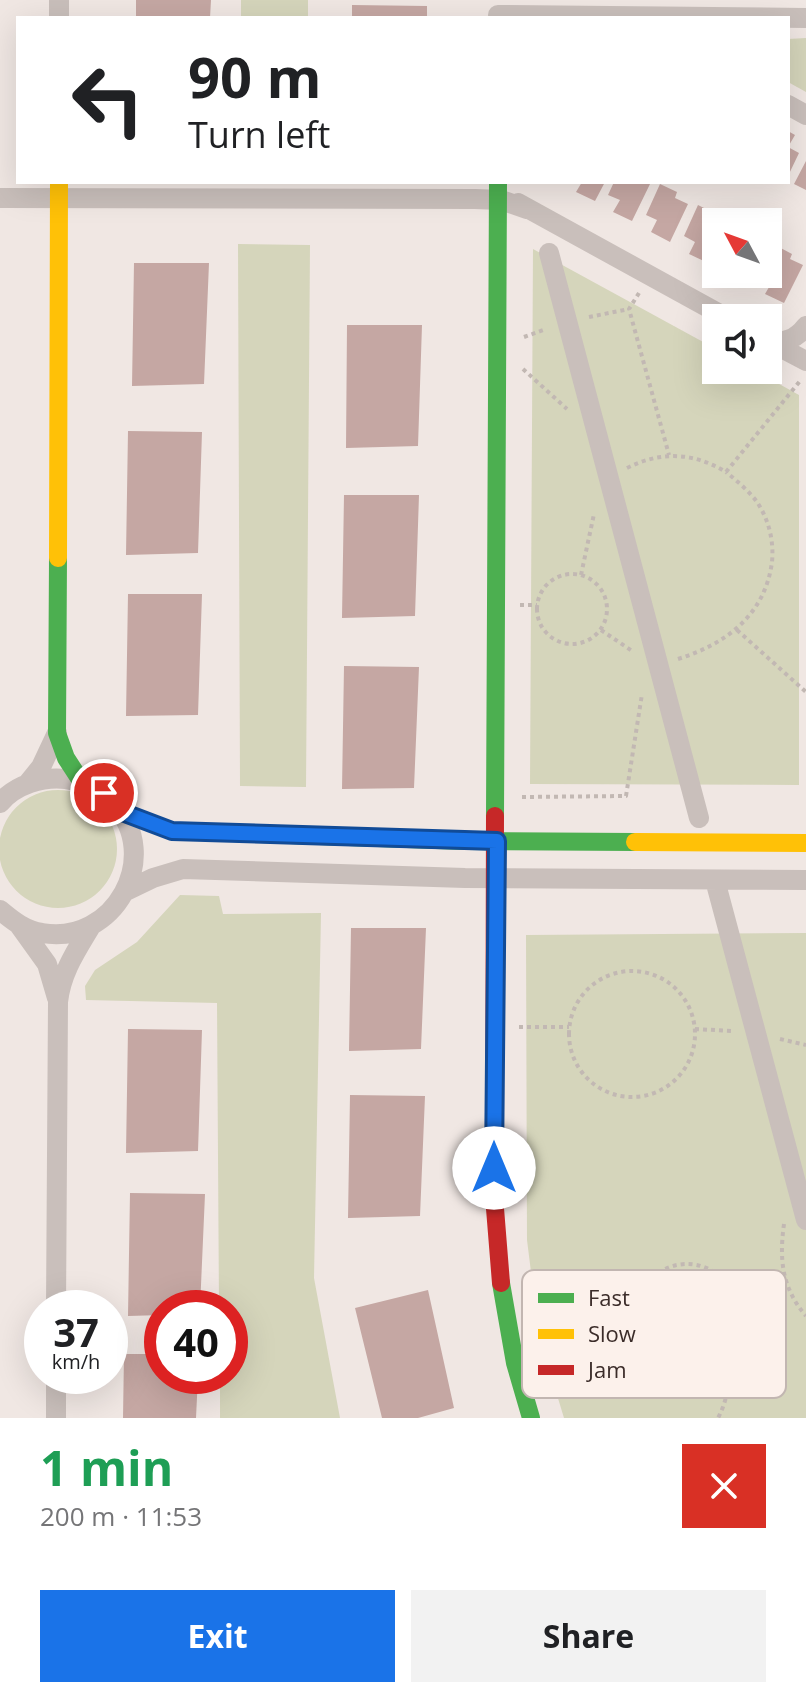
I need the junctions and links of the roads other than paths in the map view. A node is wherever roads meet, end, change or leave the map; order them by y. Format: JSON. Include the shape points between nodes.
{"nodes":[{"id":1,"x":498,"y":11,"type":"edge"},
{"id":2,"x":606,"y":16,"type":"edge"},
{"id":3,"x":59,"y":190,"type":"edge"},
{"id":4,"x":0,"y":198,"type":"edge"},
{"id":5,"x":498,"y":200,"type":"edge"},
{"id":6,"x":527,"y":209,"type":"junction"},
{"id":7,"x":549,"y":253,"type":"dead end"},
{"id":8,"x":702,"y":304,"type":"edge"},
{"id":9,"x":806,"y":328,"type":"edge"},
{"id":10,"x":782,"y":342,"type":"edge"},
{"id":11,"x":806,"y":347,"type":"edge"},
{"id":12,"x":782,"y":348,"type":"edge"},
{"id":13,"x":806,"y":361,"type":"edge"},
{"id":14,"x":57,"y":733,"type":"junction"},
{"id":15,"x":81,"y":781,"type":"junction"},
{"id":16,"x":28,"y":783,"type":"junction"},
{"id":17,"x":0,"y":803,"type":"edge"},
{"id":18,"x":122,"y":812,"type":"junction"},
{"id":19,"x":699,"y":818,"type":"dead end"},
{"id":20,"x":497,"y":841,"type":"junction"},
{"id":21,"x":806,"y":843,"type":"edge"},
{"id":22,"x":496,"y":878,"type":"junction"},
{"id":23,"x":806,"y":880,"type":"edge"},
{"id":24,"x":716,"y":884,"type":"dead end"},
{"id":25,"x":126,"y":891,"type":"junction"},
{"id":26,"x":0,"y":910,"type":"edge"},
{"id":27,"x":19,"y":925,"type":"junction"},
{"id":28,"x":91,"y":926,"type":"junction"},
{"id":29,"x":58,"y":1002,"type":"junction"},
{"id":30,"x":806,"y":1220,"type":"edge"},
{"id":31,"x":56,"y":1290,"type":"edge"},
{"id":32,"x":522,"y":1386,"type":"edge"},
{"id":33,"x":56,"y":1394,"type":"edge"},
{"id":34,"x":525,"y":1398,"type":"edge"},
{"id":35,"x":56,"y":1418,"type":"edge"},
{"id":36,"x":531,"y":1418,"type":"edge"}],
"edges":[{"from":1,"to":2,"type":"street"},
{"from":3,"to":4,"type":"street"},
{"from":3,"to":5,"type":"street","via":[[475,199],[490,204]]},
{"from":3,"to":14,"type":"street"},
{"from":5,"to":6,"type":"street"},
{"from":5,"to":6,"type":"street","via":[[502,219]]},
{"from":5,"to":20,"type":"street"},
{"from":6,"to":8,"type":"street"},
{"from":7,"to":19,"type":"street"},
{"from":9,"to":10,"type":"street"},
{"from":9,"to":11,"type":"street"},
{"from":12,"to":13,"type":"street"},
{"from":14,"to":15,"type":"street","via":[[68,767]]},
{"from":14,"to":16,"type":"street"},
{"from":15,"to":16,"type":"street","via":[[54,777]]},
{"from":15,"to":18,"type":"street","via":[[104,793]]},
{"from":16,"to":17,"type":"street"},
{"from":18,"to":20,"type":"street","via":[[172,831]]},
{"from":18,"to":25,"type":"street","via":[[135,851]]},
{"from":20,"to":21,"type":"street"},
{"from":20,"to":22,"type":"street"},
{"from":22,"to":23,"type":"street"},
{"from":22,"to":25,"type":"street","via":[[183,869]]},
{"from":22,"to":32,"type":"street","via":[[495,1244],[508,1337]]},
{"from":24,"to":30,"type":"street"},
{"from":25,"to":28,"type":"street","via":[[112,912]]},
{"from":26,"to":27,"type":"street"},
{"from":27,"to":28,"type":"street","via":[[67,934]]},
{"from":27,"to":29,"type":"street","via":[[47,964]]},
{"from":28,"to":29,"type":"street","via":[[70,960]]},
{"from":29,"to":31,"type":"street"},
{"from":33,"to":35,"type":"street"},
{"from":34,"to":36,"type":"street"}]}
